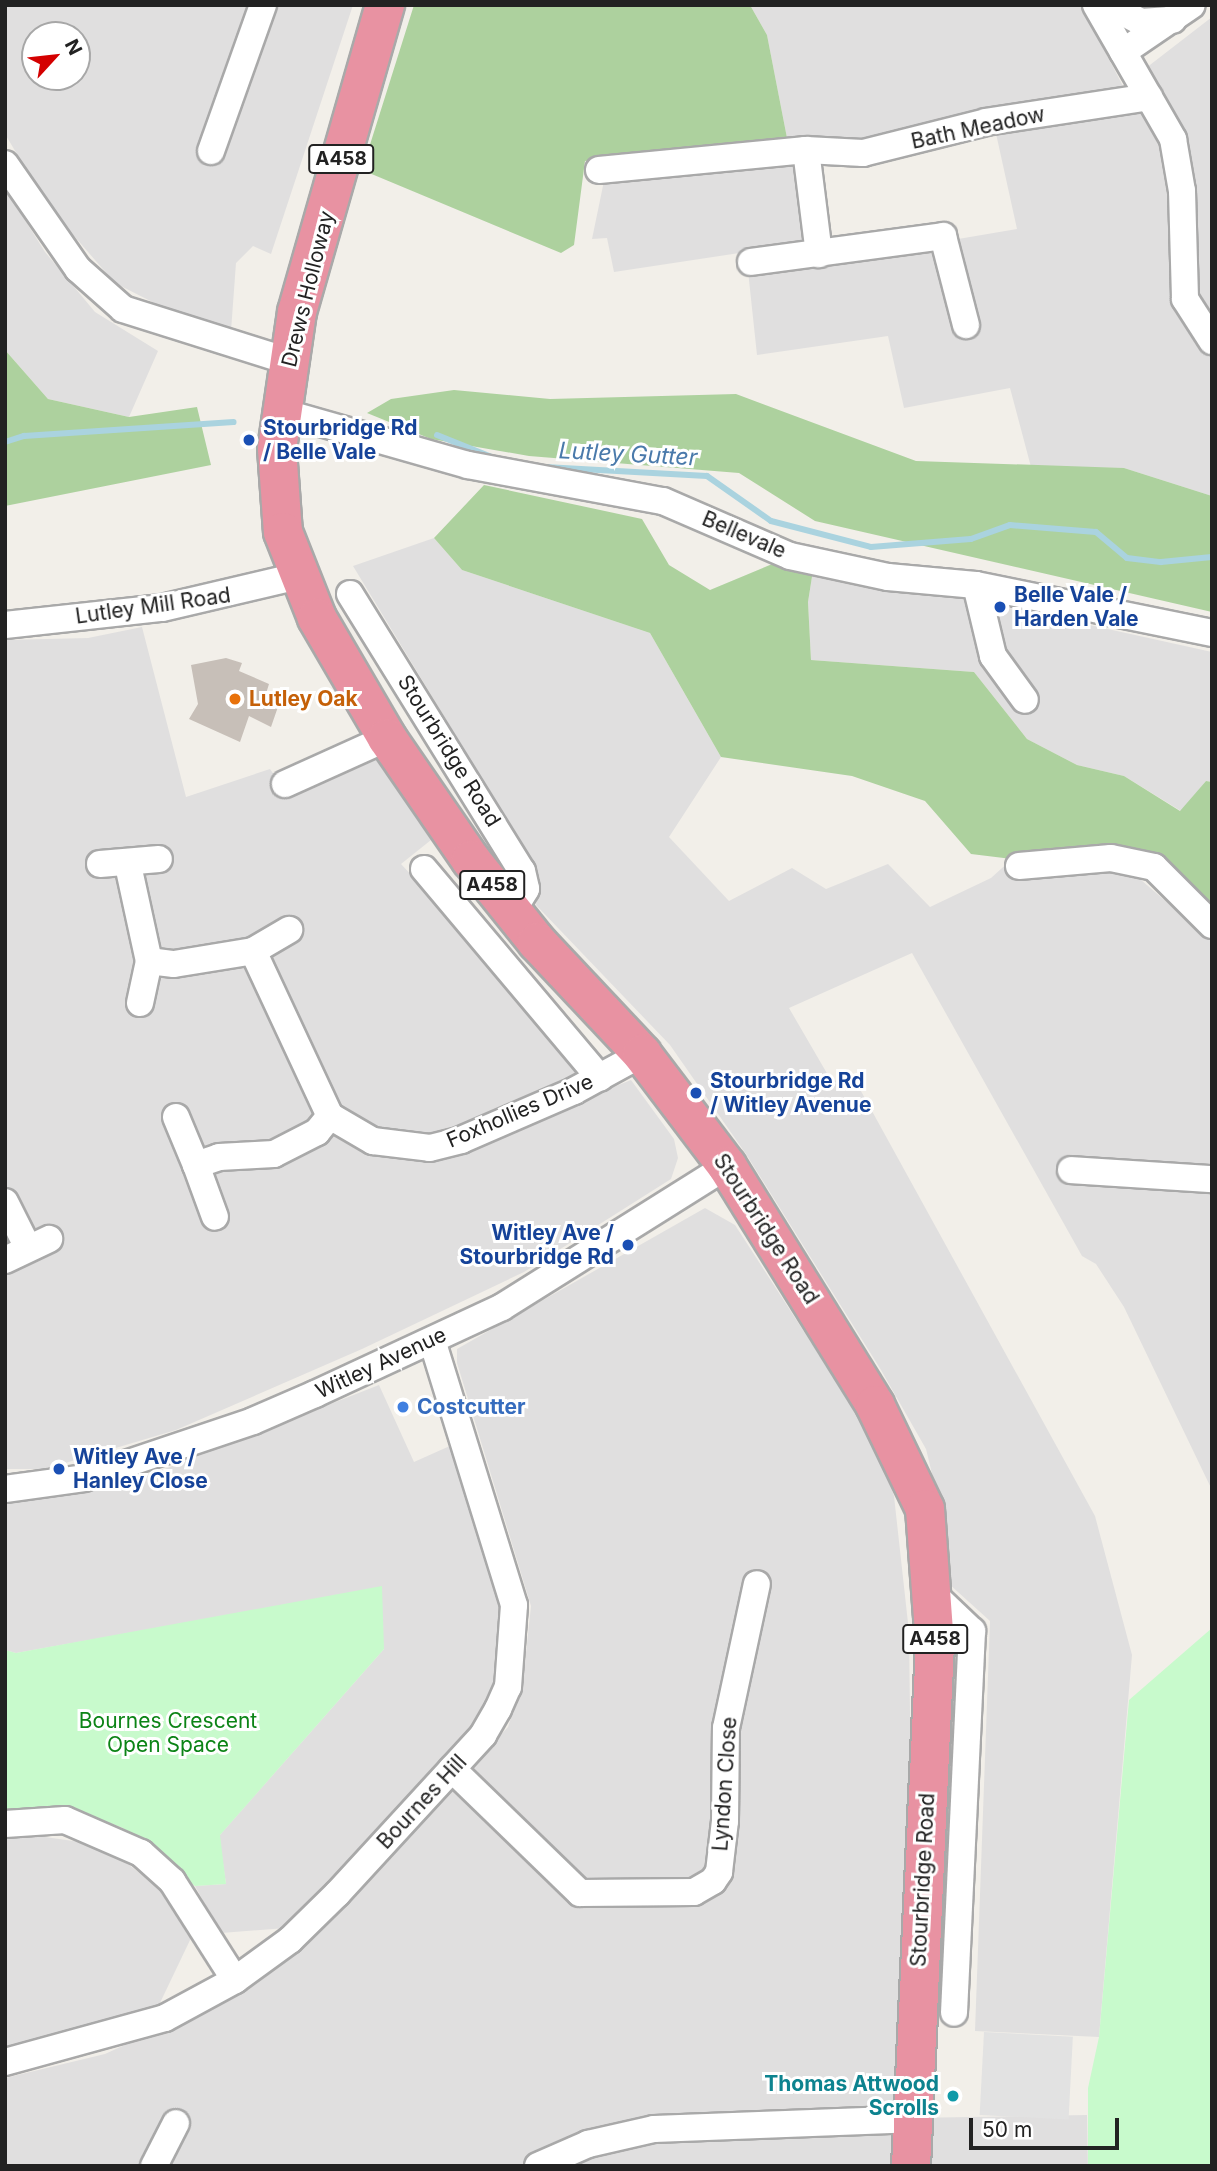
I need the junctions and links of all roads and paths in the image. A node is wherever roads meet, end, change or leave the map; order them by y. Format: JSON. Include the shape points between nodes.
{"nodes":[{"id":1,"x":263,"y":5,"type":"edge"},
{"id":2,"x":385,"y":5,"type":"edge"},
{"id":3,"x":1096,"y":5,"type":"edge"},
{"id":4,"x":1110,"y":5,"type":"edge"},
{"id":5,"x":1182,"y":12,"type":"edge"},
{"id":6,"x":1124,"y":52,"type":"junction"},
{"id":7,"x":1150,"y":97,"type":"junction"},
{"id":8,"x":806,"y":150,"type":"junction"},
{"id":9,"x":211,"y":151,"type":"dead end"},
{"id":10,"x":5,"y":164,"type":"edge"},
{"id":11,"x":599,"y":170,"type":"dead end"},
{"id":12,"x":819,"y":254,"type":"junction"},
{"id":13,"x":751,"y":262,"type":"dead end"},
{"id":14,"x":966,"y":325,"type":"dead end"},
{"id":15,"x":1212,"y":341,"type":"edge"},
{"id":16,"x":288,"y":360,"type":"junction"},
{"id":17,"x":282,"y":412,"type":"junction"},
{"id":18,"x":298,"y":576,"type":"junction"},
{"id":19,"x":976,"y":585,"type":"junction"},
{"id":20,"x":350,"y":594,"type":"dead end"},
{"id":21,"x":5,"y":625,"type":"edge"},
{"id":22,"x":1212,"y":633,"type":"edge"},
{"id":23,"x":1026,"y":700,"type":"dead end"},
{"id":24,"x":387,"y":738,"type":"junction"},
{"id":25,"x":285,"y":784,"type":"dead end"},
{"id":26,"x":159,"y":859,"type":"dead end"},
{"id":27,"x":100,"y":864,"type":"dead end"},
{"id":28,"x":128,"y":865,"type":"junction"},
{"id":29,"x":1020,"y":866,"type":"dead end"},
{"id":30,"x":424,"y":869,"type":"dead end"},
{"id":31,"x":512,"y":911,"type":"junction"},
{"id":32,"x":1212,"y":925,"type":"edge"},
{"id":33,"x":289,"y":930,"type":"dead end"},
{"id":34,"x":253,"y":951,"type":"junction"},
{"id":35,"x":149,"y":961,"type":"junction"},
{"id":36,"x":140,"y":1003,"type":"dead end"},
{"id":37,"x":642,"y":1054,"type":"junction"},
{"id":38,"x":600,"y":1078,"type":"junction"},
{"id":39,"x":330,"y":1116,"type":"junction"},
{"id":40,"x":176,"y":1117,"type":"dead end"},
{"id":41,"x":196,"y":1165,"type":"junction"},
{"id":42,"x":727,"y":1166,"type":"junction"},
{"id":43,"x":1071,"y":1170,"type":"dead end"},
{"id":44,"x":1212,"y":1179,"type":"edge"},
{"id":45,"x":5,"y":1202,"type":"edge"},
{"id":46,"x":215,"y":1217,"type":"dead end"},
{"id":47,"x":27,"y":1249,"type":"edge"},
{"id":48,"x":432,"y":1340,"type":"junction"},
{"id":49,"x":5,"y":1489,"type":"edge"},
{"id":50,"x":757,"y":1584,"type":"dead end"},
{"id":51,"x":933,"y":1594,"type":"junction"},
{"id":52,"x":452,"y":1769,"type":"junction"},
{"id":53,"x":5,"y":1824,"type":"edge"},
{"id":54,"x":235,"y":1980,"type":"junction"},
{"id":55,"x":954,"y":2013,"type":"dead end"},
{"id":56,"x":5,"y":2062,"type":"edge"},
{"id":57,"x":911,"y":2119,"type":"junction"},
{"id":58,"x":176,"y":2123,"type":"dead end"},
{"id":59,"x":154,"y":2166,"type":"edge"},
{"id":60,"x":538,"y":2166,"type":"edge"},
{"id":61,"x":911,"y":2166,"type":"edge"}],
"edges":[{"from":1,"to":9,"type":"street"},
{"from":2,"to":16,"type":"highway","name":"Drews Holloway","number":"A458"},
{"from":3,"to":6,"type":"street"},
{"from":4,"to":5,"type":"street","via":[[1141,22]]},
{"from":5,"to":6,"type":"street"},
{"from":6,"to":7,"type":"street"},
{"from":7,"to":8,"type":"street","name":"Bath Meadow","via":[[986,122],[863,153]]},
{"from":7,"to":15,"type":"street","via":[[1178,159],[1185,299]]},
{"from":8,"to":11,"type":"street","name":"Bath Meadow"},
{"from":8,"to":12,"type":"street"},
{"from":10,"to":16,"type":"street","via":[[78,269],[123,309]]},
{"from":12,"to":13,"type":"street"},
{"from":12,"to":14,"type":"street","via":[[943,236]]},
{"from":16,"to":17,"type":"highway","name":"Drews Holloway","number":"A458"},
{"from":17,"to":18,"type":"highway","name":"Stourbridge Road","number":"A458","via":[[277,496]]},
{"from":17,"to":19,"type":"street","name":"Bellevale","via":[[468,465],[663,501],[790,556],[888,577]]},
{"from":18,"to":21,"type":"street","name":"Lutley Mill Road","via":[[162,608]]},
{"from":18,"to":24,"type":"highway","name":"Stourbridge Road","number":"A458"},
{"from":19,"to":22,"type":"street","name":"Bellevale"},
{"from":19,"to":23,"type":"street","via":[[993,656]]},
{"from":20,"to":31,"type":"street","name":"Stourbridge Road","via":[[522,871],[526,889]]},
{"from":24,"to":25,"type":"street"},
{"from":24,"to":31,"type":"highway","name":"Stourbridge Road","number":"A458"},
{"from":26,"to":28,"type":"street"},
{"from":27,"to":28,"type":"street"},
{"from":28,"to":35,"type":"street"},
{"from":29,"to":32,"type":"street","via":[[1111,858],[1154,867]]},
{"from":30,"to":38,"type":"street"},
{"from":31,"to":37,"type":"highway","name":"Stourbridge Road","number":"A458"},
{"from":33,"to":34,"type":"street"},
{"from":34,"to":35,"type":"street","via":[[174,964]]},
{"from":34,"to":39,"type":"street"},
{"from":35,"to":36,"type":"street"},
{"from":37,"to":38,"type":"street","name":"Foxhollies Drive"},
{"from":37,"to":42,"type":"highway","name":"Stourbridge Road","number":"A458"},
{"from":38,"to":39,"type":"street","name":"Foxhollies Drive","via":[[430,1149],[373,1141]]},
{"from":39,"to":41,"type":"street","via":[[317,1132],[274,1154],[219,1157]]},
{"from":40,"to":41,"type":"street"},
{"from":41,"to":46,"type":"street"},
{"from":42,"to":48,"type":"street","name":"Witley Avenue","via":[[558,1274]]},
{"from":42,"to":51,"type":"highway","name":"Stourbridge Road","number":"A458","via":[[830,1329],[907,1466],[925,1509]]},
{"from":43,"to":44,"type":"street"},
{"from":45,"to":47,"type":"street"},
{"from":48,"to":49,"type":"street","name":"Witley Avenue","via":[[194,1442],[84,1478]]},
{"from":48,"to":52,"type":"street","name":"Bournes Hill","via":[[514,1605],[508,1687],[483,1735]]},
{"from":50,"to":52,"type":"street","name":"Lyndon Close","via":[[726,1728],[725,1821],[719,1872],[713,1881],[694,1892],[580,1893]]},
{"from":51,"to":55,"type":"street","name":"Stourbridge Road","via":[[972,1631]]},
{"from":51,"to":57,"type":"highway","name":"Stourbridge Road","number":"A458"},
{"from":52,"to":54,"type":"street","name":"Bournes Hill","via":[[299,1930]]},
{"from":53,"to":54,"type":"street","via":[[65,1820],[141,1853],[186,1900]]},
{"from":54,"to":56,"type":"street","name":"Bournes Hill","via":[[165,2018]]},
{"from":57,"to":60,"type":"street","via":[[654,2129],[588,2144]]},
{"from":57,"to":61,"type":"highway","name":"Stourbridge Road","number":"A458"},
{"from":58,"to":59,"type":"street"}]}
